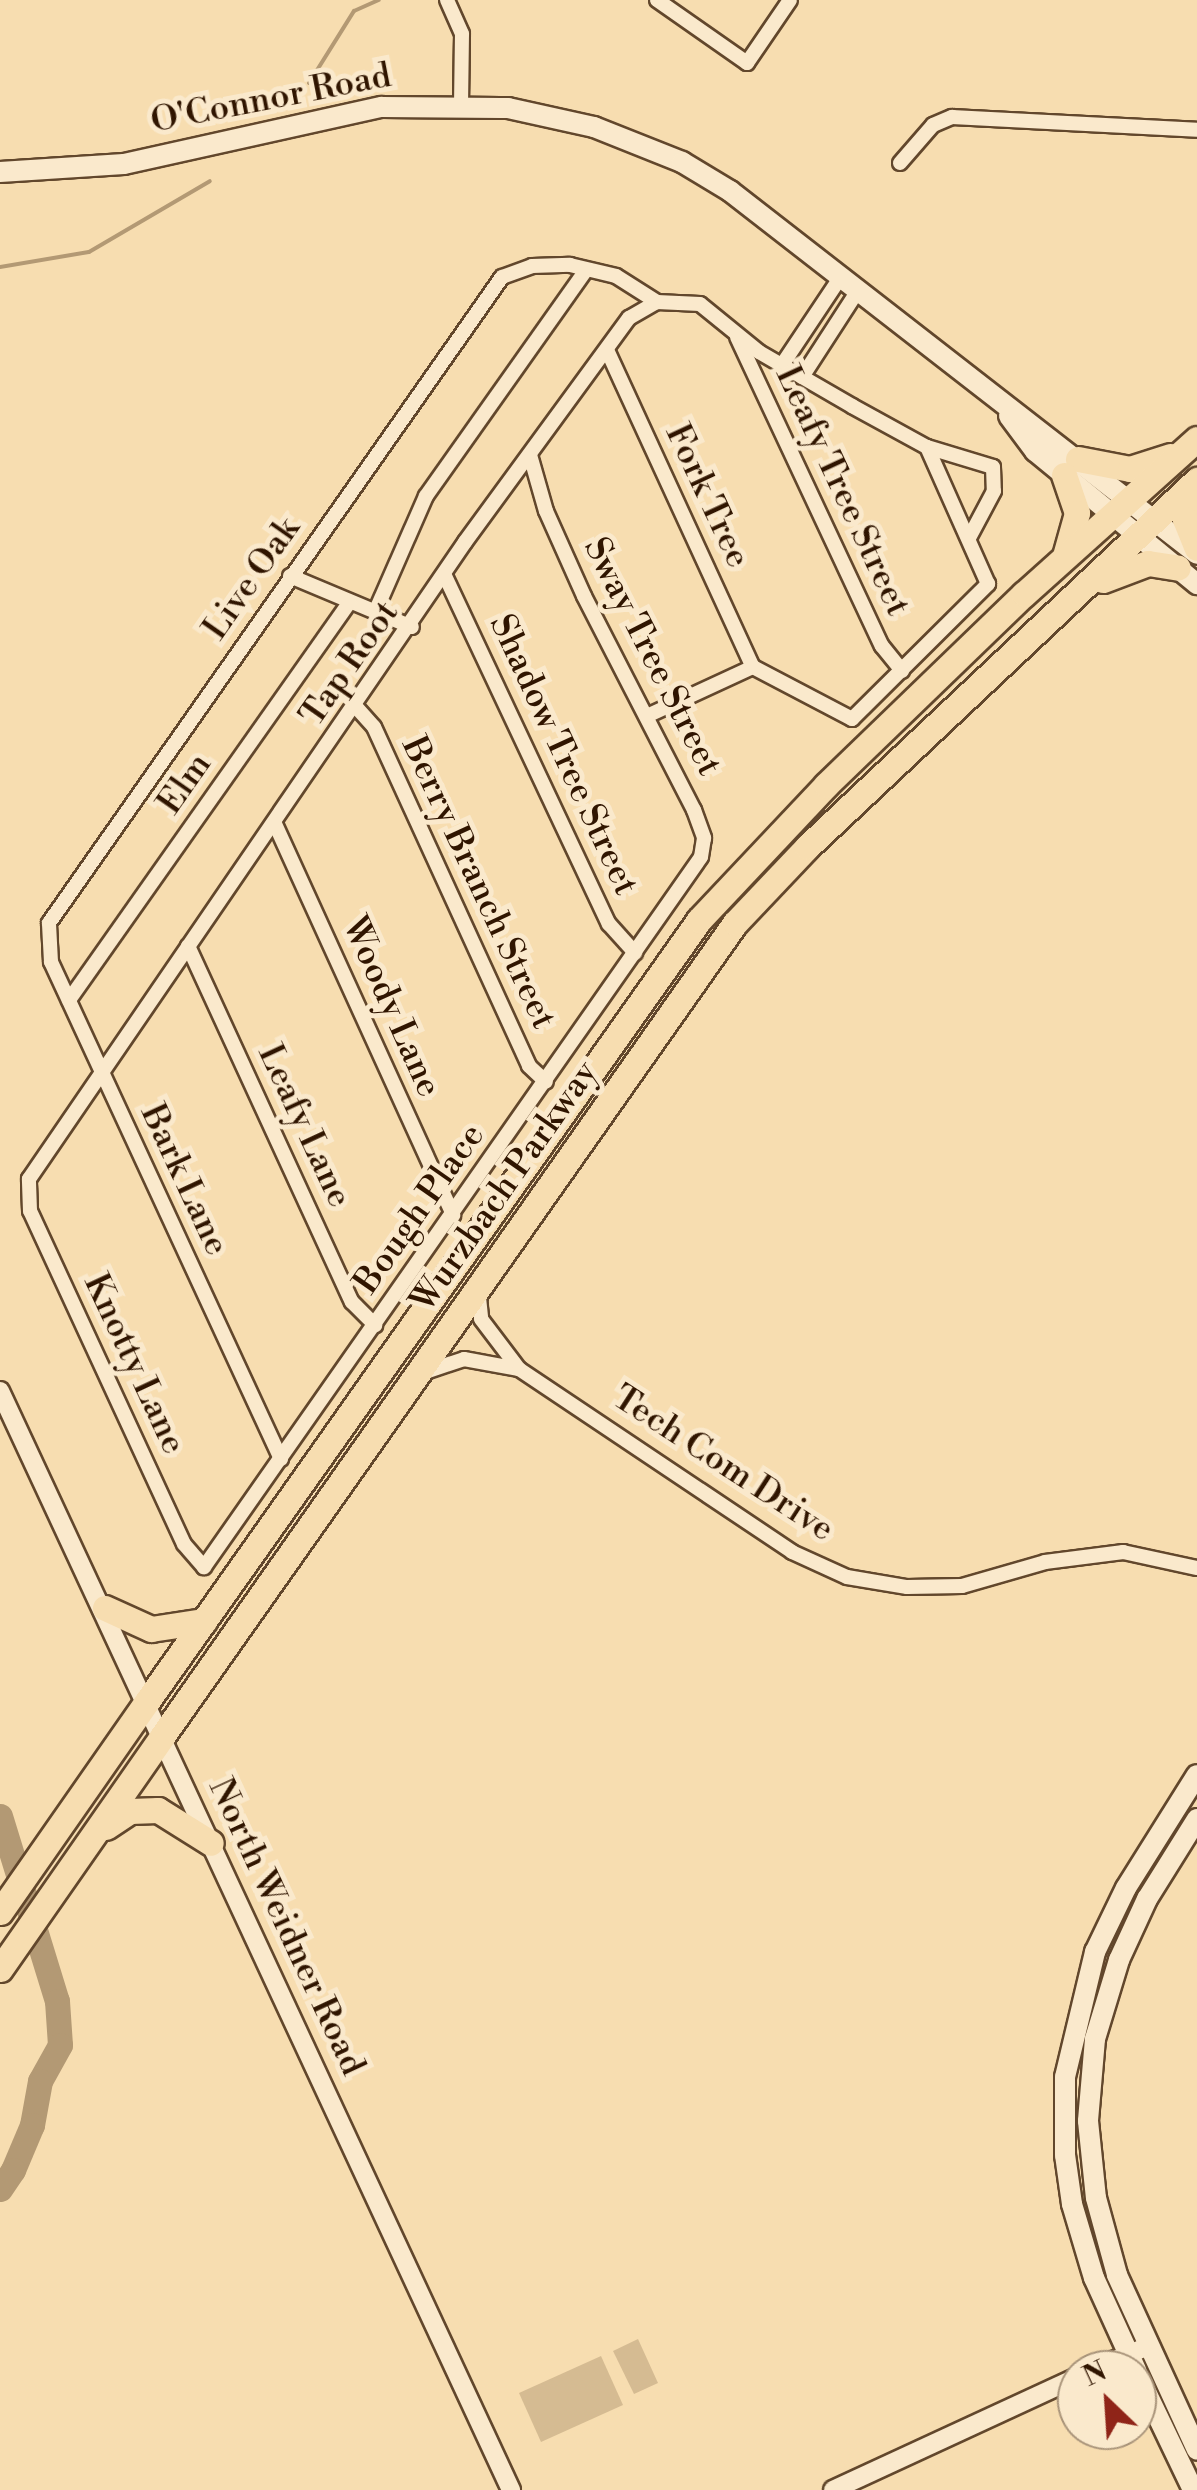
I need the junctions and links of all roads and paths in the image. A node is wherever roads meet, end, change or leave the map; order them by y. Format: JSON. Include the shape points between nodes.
{"nodes":[{"id":1,"x":447,"y":0,"type":"edge"},
{"id":2,"x":657,"y":0,"type":"edge"},
{"id":3,"x":790,"y":0,"type":"edge"},
{"id":4,"x":461,"y":105,"type":"junction"},
{"id":5,"x":1197,"y":130,"type":"edge"},
{"id":6,"x":900,"y":163,"type":"dead end"},
{"id":7,"x":0,"y":172,"type":"edge"},
{"id":8,"x":586,"y":270,"type":"junction"},
{"id":9,"x":840,"y":278,"type":"junction"},
{"id":10,"x":857,"y":292,"type":"junction"},
{"id":11,"x":657,"y":302,"type":"junction"},
{"id":12,"x":735,"y":332,"type":"junction"},
{"id":13,"x":607,"y":350,"type":"junction"},
{"id":14,"x":782,"y":365,"type":"junction"},
{"id":15,"x":802,"y":377,"type":"junction"},
{"id":16,"x":1190,"y":445,"type":"edge"},
{"id":17,"x":927,"y":447,"type":"junction"},
{"id":18,"x":530,"y":455,"type":"junction"},
{"id":19,"x":1071,"y":467,"type":"junction"},
{"id":20,"x":1197,"y":484,"type":"edge"},
{"id":21,"x":1121,"y":508,"type":"junction"},
{"id":22,"x":1147,"y":529,"type":"junction"},
{"id":23,"x":969,"y":538,"type":"junction"},
{"id":24,"x":1064,"y":557,"type":"junction"},
{"id":25,"x":1192,"y":564,"type":"edge"},
{"id":26,"x":290,"y":576,"type":"junction"},
{"id":27,"x":446,"y":576,"type":"junction"},
{"id":28,"x":1084,"y":589,"type":"junction"},
{"id":29,"x":350,"y":602,"type":"junction"},
{"id":30,"x":376,"y":610,"type":"junction"},
{"id":31,"x":412,"y":627,"type":"junction"},
{"id":32,"x":753,"y":667,"type":"junction"},
{"id":33,"x":902,"y":671,"type":"junction"},
{"id":34,"x":357,"y":708,"type":"junction"},
{"id":35,"x":649,"y":715,"type":"junction"},
{"id":36,"x":275,"y":824,"type":"junction"},
{"id":37,"x":684,"y":885,"type":"joint"},
{"id":38,"x":49,"y":923,"type":"joint"},
{"id":39,"x":188,"y":946,"type":"junction"},
{"id":40,"x":635,"y":953,"type":"junction"},
{"id":41,"x":69,"y":1000,"type":"junction"},
{"id":42,"x":100,"y":1070,"type":"junction"},
{"id":43,"x":546,"y":1082,"type":"junction"},
{"id":44,"x":28,"y":1179,"type":"joint"},
{"id":45,"x":453,"y":1215,"type":"junction"},
{"id":46,"x":478,"y":1288,"type":"junction"},
{"id":47,"x":375,"y":1325,"type":"junction"},
{"id":48,"x":519,"y":1369,"type":"junction"},
{"id":49,"x":415,"y":1377,"type":"junction"},
{"id":50,"x":0,"y":1391,"type":"edge"},
{"id":51,"x":281,"y":1459,"type":"junction"},
{"id":52,"x":204,"y":1567,"type":"joint"},
{"id":53,"x":1197,"y":1568,"type":"edge"},
{"id":54,"x":105,"y":1608,"type":"junction"},
{"id":55,"x":204,"y":1621,"type":"junction"},
{"id":56,"x":148,"y":1700,"type":"junction"},
{"id":57,"x":164,"y":1735,"type":"junction"},
{"id":58,"x":1197,"y":1775,"type":"edge"},
{"id":59,"x":1197,"y":1820,"type":"edge"},
{"id":60,"x":97,"y":1832,"type":"junction"},
{"id":61,"x":211,"y":1843,"type":"junction"},
{"id":62,"x":0,"y":1912,"type":"edge"},
{"id":63,"x":0,"y":1969,"type":"edge"},
{"id":64,"x":1072,"y":2036,"type":"junction"},
{"id":65,"x":1095,"y":2039,"type":"junction"},
{"id":66,"x":1131,"y":2350,"type":"edge"},
{"id":67,"x":1134,"y":2350,"type":"edge"},
{"id":68,"x":1057,"y":2385,"type":"edge"},
{"id":69,"x":1157,"y":2391,"type":"edge"},
{"id":70,"x":1157,"y":2407,"type":"edge"},
{"id":71,"x":1197,"y":2450,"type":"edge"},
{"id":72,"x":511,"y":2490,"type":"edge"},
{"id":73,"x":833,"y":2490,"type":"edge"},
{"id":74,"x":1193,"y":2490,"type":"edge"}],
"edges":[{"from":1,"to":4,"type":"street","via":[[462,34]]},
{"from":2,"to":3,"type":"street","via":[[746,63]]},
{"from":4,"to":7,"type":"main road","name":"O'Connor Road","via":[[382,107],[108,167]]},
{"from":4,"to":9,"type":"main road","name":"O'Connor Road","via":[[551,115],[682,162],[730,191]]},
{"from":5,"to":6,"type":"street","via":[[952,117],[933,125]]},
{"from":8,"to":11,"type":"street","via":[[626,280]]},
{"from":8,"to":26,"type":"street","name":"Live Oak","via":[[546,264],[508,273]]},
{"from":8,"to":30,"type":"street","via":[[426,496]]},
{"from":9,"to":10,"type":"main road","name":"O'Connor Road"},
{"from":9,"to":14,"type":"street"},
{"from":10,"to":15,"type":"street"},
{"from":10,"to":19,"type":"main road","name":"O'Connor Road"},
{"from":11,"to":12,"type":"street","via":[[689,300]]},
{"from":11,"to":13,"type":"street","name":"Tap Root","via":[[629,318]]},
{"from":12,"to":14,"type":"street"},
{"from":12,"to":33,"type":"street","name":"Leafy Tree Street","via":[[882,646]]},
{"from":13,"to":18,"type":"street","name":"Tap Root"},
{"from":13,"to":32,"type":"street","name":"Fork Tree"},
{"from":14,"to":15,"type":"street"},
{"from":15,"to":17,"type":"street"},
{"from":16,"to":19,"type":"highway","via":[[1130,470]]},
{"from":16,"to":21,"type":"highway"},
{"from":17,"to":23,"type":"street"},
{"from":17,"to":23,"type":"street","via":[[997,472]]},
{"from":18,"to":27,"type":"street","name":"Tap Root"},
{"from":18,"to":35,"type":"street","name":"Sway Tree Street","via":[[546,511],[584,596]]},
{"from":19,"to":21,"type":"main road","name":"O'Connor Road"},
{"from":19,"to":24,"type":"highway","via":[[1077,513]]},
{"from":20,"to":22,"type":"highway"},
{"from":20,"to":25,"type":"highway","via":[[1186,519]]},
{"from":21,"to":22,"type":"main road","name":"O'Connor Road"},
{"from":21,"to":24,"type":"highway","name":"Wurzbach Parkway"},
{"from":22,"to":25,"type":"main road","name":"O'Connor Road"},
{"from":22,"to":28,"type":"highway","name":"Wurzbach Parkway"},
{"from":23,"to":33,"type":"street","via":[[988,582]]},
{"from":24,"to":55,"type":"highway","name":"Wurzbach Parkway","via":[[826,785],[699,920]]},
{"from":25,"to":28,"type":"highway","via":[[1148,563]]},
{"from":26,"to":29,"type":"street"},
{"from":26,"to":38,"type":"street","name":"Live Oak"},
{"from":27,"to":31,"type":"street","name":"Tap Root"},
{"from":27,"to":40,"type":"street","name":"Shadow Tree Street","via":[[608,924]]},
{"from":28,"to":46,"type":"highway","name":"Wurzbach Parkway","via":[[735,923]]},
{"from":29,"to":30,"type":"street"},
{"from":29,"to":41,"type":"street","name":"Elm"},
{"from":30,"to":31,"type":"street"},
{"from":31,"to":34,"type":"street","name":"Tap Root"},
{"from":32,"to":33,"type":"street","via":[[852,720]]},
{"from":32,"to":35,"type":"street"},
{"from":34,"to":36,"type":"street","name":"Tap Root"},
{"from":34,"to":43,"type":"street","name":"Berry Branch Street","via":[[374,727],[529,1066]]},
{"from":35,"to":37,"type":"street","name":"Sway Tree Street","via":[[704,838]]},
{"from":36,"to":39,"type":"street","name":"Tap Root"},
{"from":36,"to":45,"type":"street","name":"Woody Lane"},
{"from":37,"to":40,"type":"street","name":"Bough Place"},
{"from":38,"to":41,"type":"street","name":"Bark Lane","via":[[51,962]]},
{"from":39,"to":42,"type":"street","name":"Tap Root"},
{"from":39,"to":47,"type":"street","name":"Leafy Lane","via":[[352,1302]]},
{"from":40,"to":43,"type":"street","name":"Bough Place"},
{"from":41,"to":42,"type":"street","name":"Bark Lane"},
{"from":42,"to":44,"type":"street","name":"Tap Root"},
{"from":42,"to":51,"type":"street","name":"Bark Lane"},
{"from":43,"to":45,"type":"street","name":"Bough Place"},
{"from":44,"to":52,"type":"street","name":"Knotty Lane","via":[[30,1212],[184,1544]]},
{"from":45,"to":47,"type":"street","name":"Bough Place"},
{"from":46,"to":48,"type":"street","name":"Tech Com Drive","via":[[482,1320]]},
{"from":46,"to":49,"type":"highway","name":"Wurzbach Parkway"},
{"from":47,"to":51,"type":"street","name":"Bough Place"},
{"from":48,"to":49,"type":"street","name":"Tech Com Drive","via":[[464,1359]]},
{"from":48,"to":53,"type":"street","name":"Tech Com Drive","via":[[792,1552],[847,1577],[908,1587],[962,1586],[1045,1562],[1124,1552]]},
{"from":49,"to":57,"type":"highway","name":"Wurzbach Parkway"},
{"from":50,"to":54,"type":"street","name":"North Weidner Road"},
{"from":51,"to":52,"type":"street","name":"Bough Place"},
{"from":54,"to":55,"type":"highway","via":[[150,1629]]},
{"from":54,"to":56,"type":"street","name":"North Weidner Road"},
{"from":55,"to":56,"type":"highway","name":"Wurzbach Parkway"},
{"from":56,"to":57,"type":"street","name":"North Weidner Road"},
{"from":56,"to":62,"type":"highway","name":"Wurzbach Parkway"},
{"from":57,"to":60,"type":"highway","name":"Wurzbach Parkway"},
{"from":57,"to":61,"type":"street","name":"North Weidner Road"},
{"from":58,"to":64,"type":"main road","via":[[1111,1920]]},
{"from":59,"to":65,"type":"main road","via":[[1147,1899]]},
{"from":60,"to":61,"type":"highway","via":[[130,1811],[158,1810]]},
{"from":60,"to":63,"type":"highway","name":"Wurzbach Parkway"},
{"from":61,"to":72,"type":"street","name":"North Weidner Road"},
{"from":64,"to":65,"type":"main road"},
{"from":64,"to":66,"type":"main road","via":[[1064,2139],[1072,2204],[1094,2278]]},
{"from":65,"to":67,"type":"main road","via":[[1088,2121],[1096,2198]]},
{"from":68,"to":73,"type":"street"},
{"from":69,"to":71,"type":"main road"},
{"from":70,"to":74,"type":"main road"}]}
